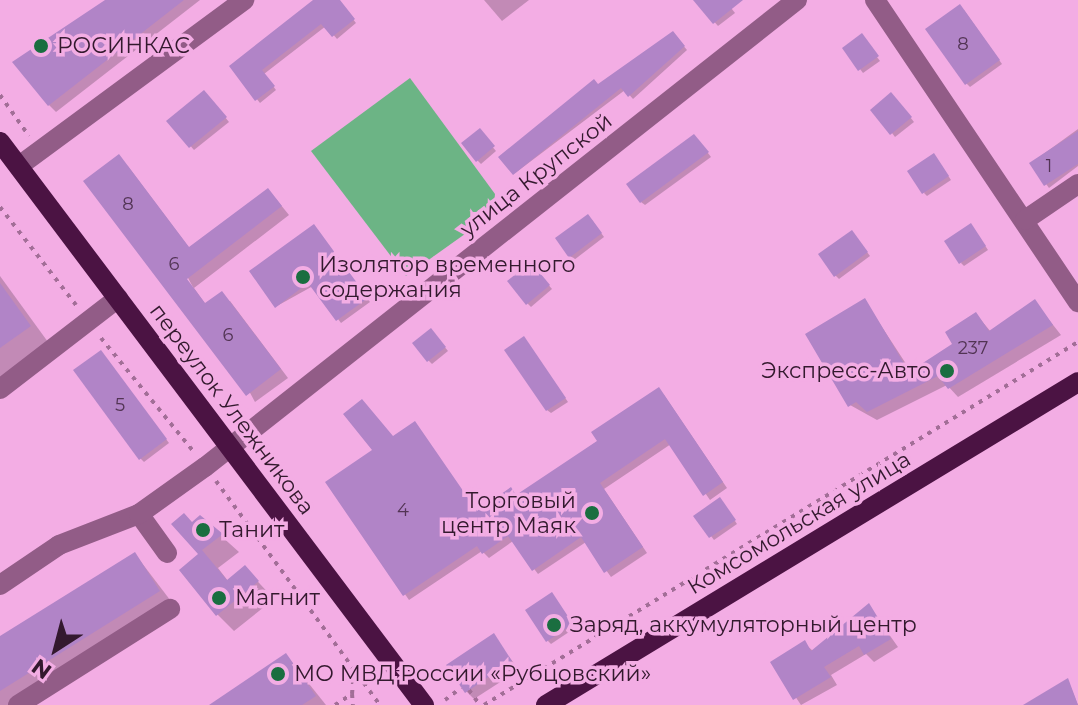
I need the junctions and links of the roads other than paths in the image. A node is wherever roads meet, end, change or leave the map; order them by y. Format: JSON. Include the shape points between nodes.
{"nodes":[{"id":1,"x":244,"y":0,"type":"edge"},
{"id":2,"x":797,"y":0,"type":"edge"},
{"id":3,"x":875,"y":0,"type":"edge"},
{"id":4,"x":0,"y":142,"type":"edge"},
{"id":5,"x":19,"y":166,"type":"junction"},
{"id":6,"x":1078,"y":184,"type":"edge"},
{"id":7,"x":1025,"y":220,"type":"junction"},
{"id":8,"x":118,"y":298,"type":"junction"},
{"id":9,"x":1078,"y":302,"type":"edge"},
{"id":10,"x":1078,"y":382,"type":"edge"},
{"id":11,"x":0,"y":389,"type":"edge"},
{"id":12,"x":230,"y":446,"type":"junction"},
{"id":13,"x":139,"y":514,"type":"junction"},
{"id":14,"x":167,"y":553,"type":"dead end"},
{"id":15,"x":0,"y":585,"type":"edge"},
{"id":16,"x":170,"y":609,"type":"dead end"},
{"id":17,"x":18,"y":705,"type":"edge"},
{"id":18,"x":424,"y":705,"type":"edge"},
{"id":19,"x":546,"y":705,"type":"edge"}],
"edges":[{"from":1,"to":5,"type":"street"},
{"from":2,"to":12,"type":"street","name":"улица Крупской"},
{"from":3,"to":7,"type":"street"},
{"from":4,"to":5,"type":"main road","name":"переулок Улежникова"},
{"from":5,"to":8,"type":"main road","name":"переулок Улежникова"},
{"from":6,"to":7,"type":"street"},
{"from":7,"to":9,"type":"street"},
{"from":8,"to":11,"type":"street"},
{"from":8,"to":12,"type":"main road","name":"переулок Улежникова"},
{"from":10,"to":19,"type":"main road","name":"Комсомольская улица"},
{"from":12,"to":13,"type":"street","name":"улица Крупской"},
{"from":12,"to":18,"type":"main road","name":"переулок Улежникова"},
{"from":13,"to":14,"type":"street"},
{"from":13,"to":15,"type":"street","name":"улица Крупской","via":[[59,545]]},
{"from":16,"to":17,"type":"street"}]}
